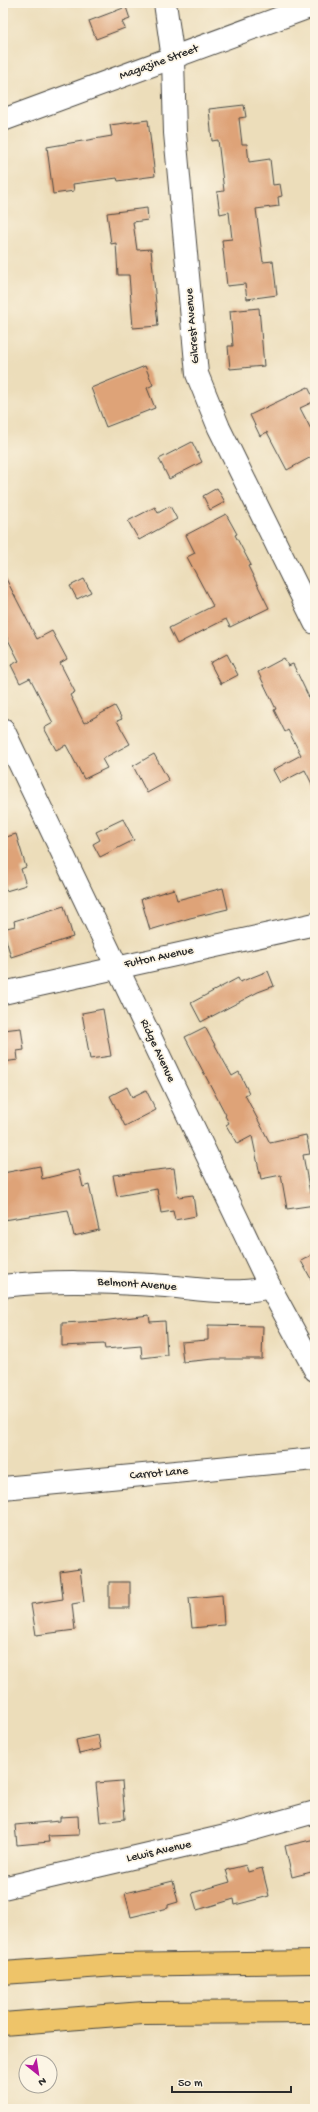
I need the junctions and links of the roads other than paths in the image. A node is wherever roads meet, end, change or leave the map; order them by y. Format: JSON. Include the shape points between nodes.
{"nodes":[{"id":1,"x":165,"y":3,"type":"edge"},
{"id":2,"x":315,"y":5,"type":"edge"},
{"id":3,"x":173,"y":58,"type":"junction"},
{"id":4,"x":3,"y":120,"type":"edge"},
{"id":5,"x":315,"y":623,"type":"edge"},
{"id":6,"x":3,"y":729,"type":"edge"},
{"id":7,"x":315,"y":924,"type":"edge"},
{"id":8,"x":117,"y":967,"type":"junction"},
{"id":9,"x":3,"y":993,"type":"edge"},
{"id":10,"x":3,"y":1286,"type":"edge"},
{"id":11,"x":270,"y":1287,"type":"junction"},
{"id":12,"x":315,"y":1370,"type":"edge"},
{"id":13,"x":315,"y":1459,"type":"edge"},
{"id":14,"x":3,"y":1488,"type":"edge"},
{"id":15,"x":315,"y":1812,"type":"edge"},
{"id":16,"x":3,"y":1888,"type":"edge"},
{"id":17,"x":315,"y":1962,"type":"edge"},
{"id":18,"x":3,"y":1973,"type":"edge"},
{"id":19,"x":315,"y":2012,"type":"edge"},
{"id":20,"x":3,"y":2024,"type":"edge"}],
"edges":[{"from":1,"to":3,"type":"street","name":"Gilcrest Avenue"},
{"from":2,"to":3,"type":"street","name":"Magazine Street"},
{"from":3,"to":4,"type":"street","name":"Magazine Street"},
{"from":3,"to":5,"type":"street","name":"Gilcrest Avenue","via":[[175,133],[197,374],[219,428]]},
{"from":6,"to":8,"type":"street","name":"Ridge Avenue"},
{"from":7,"to":8,"type":"street","name":"Fulton Avenue"},
{"from":8,"to":9,"type":"street","name":"Fulton Avenue"},
{"from":8,"to":11,"type":"street","name":"Ridge Avenue"},
{"from":10,"to":11,"type":"street","name":"Belmont Avenue","via":[[73,1282],[238,1292]]},
{"from":11,"to":12,"type":"street","name":"Ridge Avenue"},
{"from":13,"to":14,"type":"street","name":"Carrot Lane"},
{"from":15,"to":16,"type":"street","name":"Lewis Avenue","via":[[235,1834]]},
{"from":17,"to":18,"type":"highway","via":[[116,1965]]},
{"from":19,"to":20,"type":"highway","via":[[143,2014]]}]}
